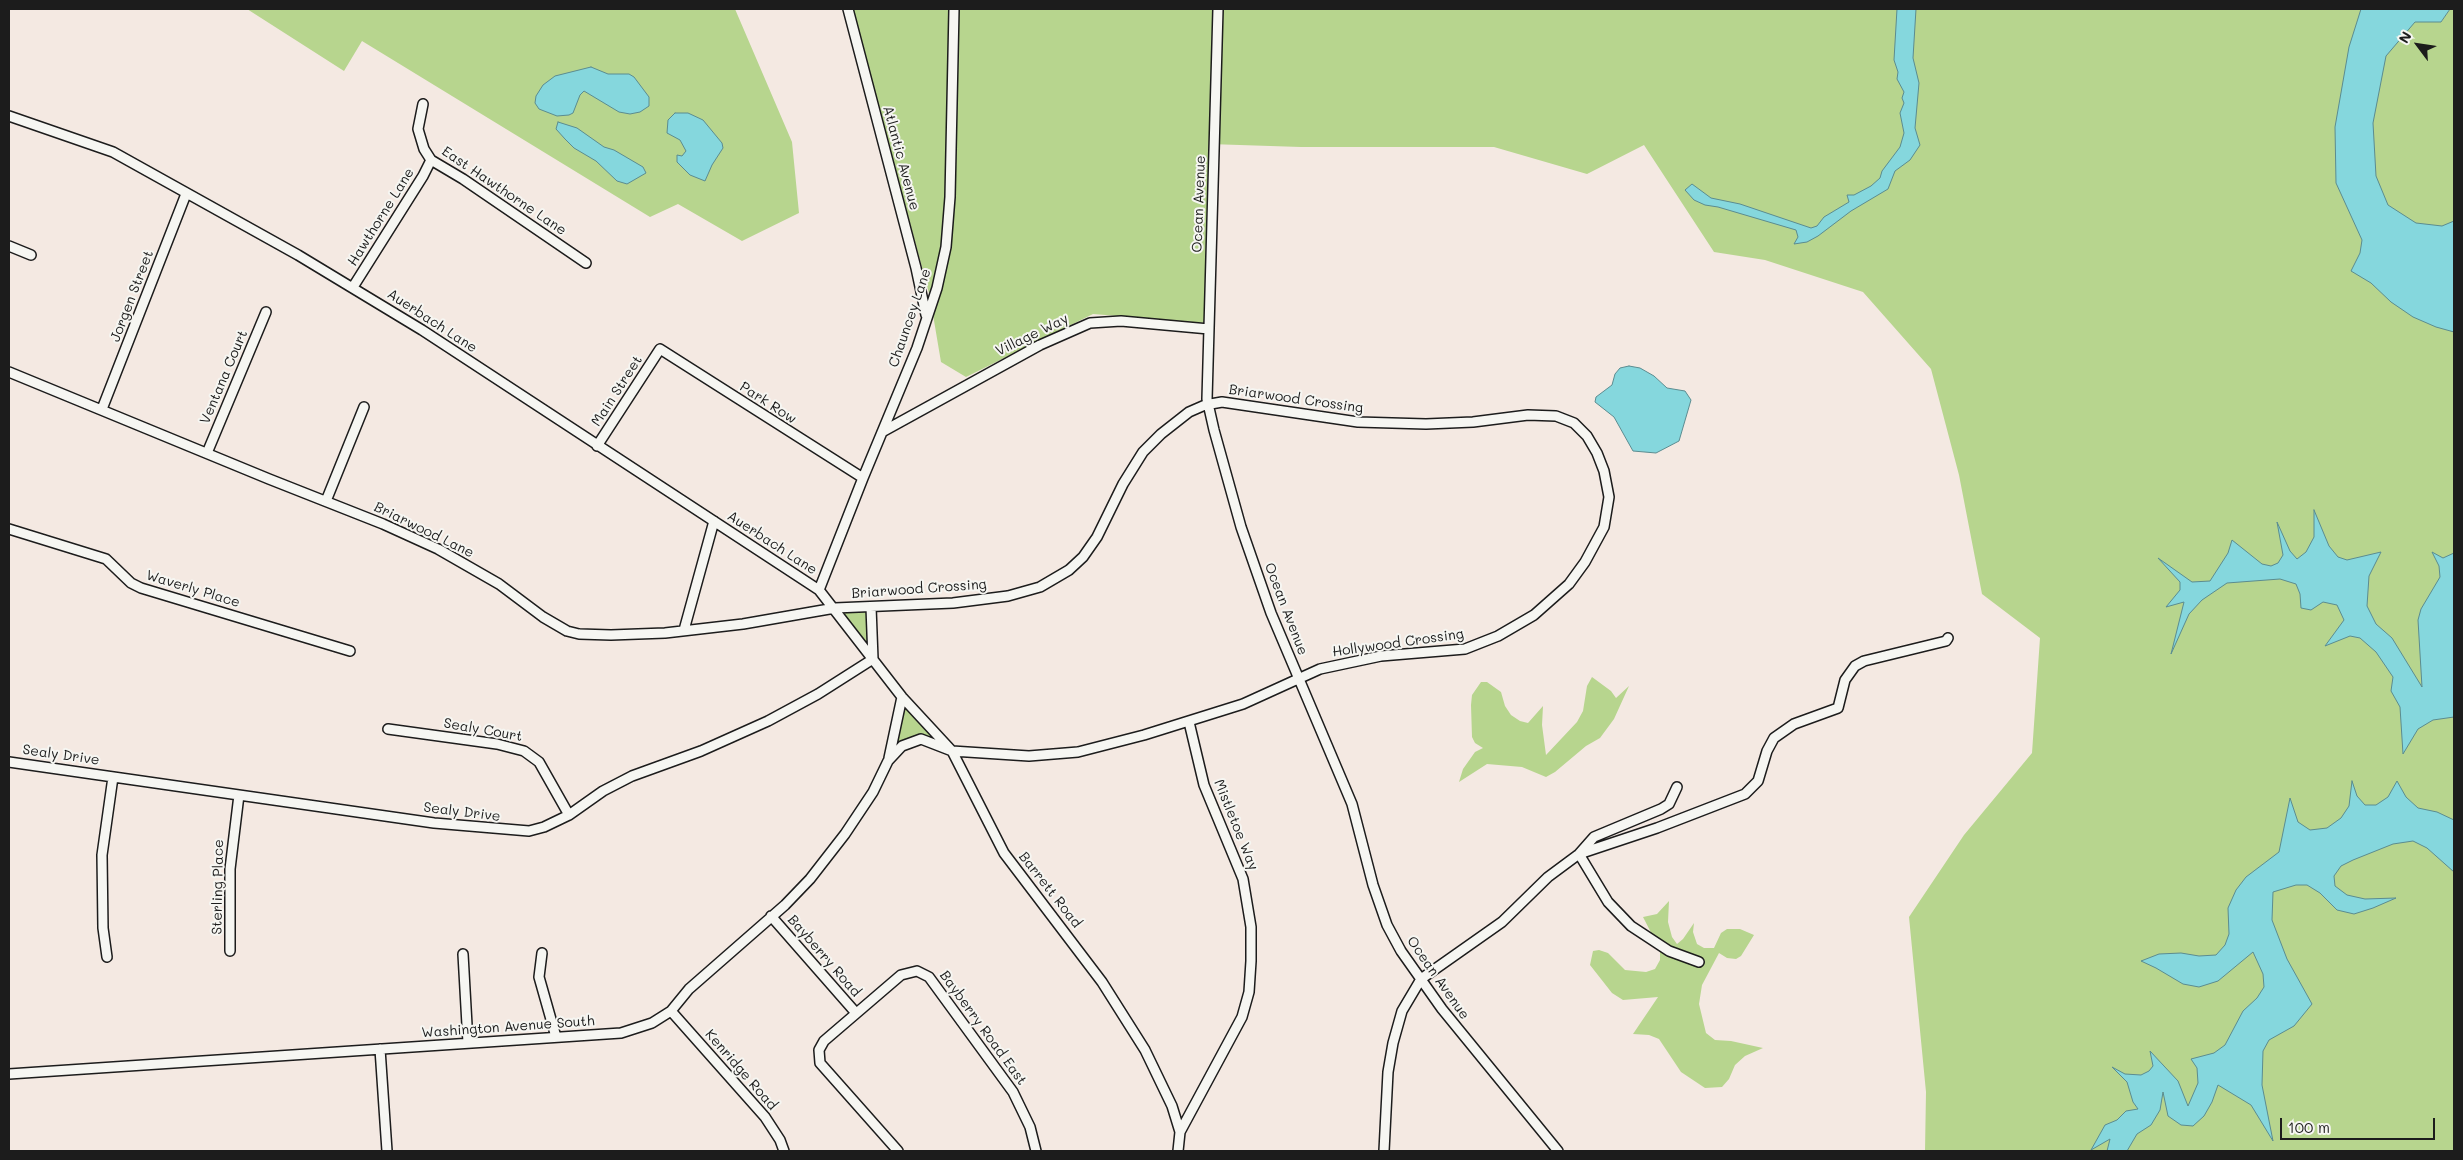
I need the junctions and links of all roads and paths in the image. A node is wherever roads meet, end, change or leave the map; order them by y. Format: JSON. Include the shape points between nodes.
{"nodes":[{"id":1,"x":848,"y":9,"type":"edge"},
{"id":2,"x":954,"y":9,"type":"edge"},
{"id":3,"x":1218,"y":9,"type":"edge"},
{"id":4,"x":423,"y":104,"type":"dead end"},
{"id":5,"x":9,"y":116,"type":"edge"},
{"id":6,"x":431,"y":160,"type":"junction"},
{"id":7,"x":186,"y":194,"type":"junction"},
{"id":8,"x":9,"y":246,"type":"edge"},
{"id":9,"x":31,"y":254,"type":"dead end"},
{"id":10,"x":586,"y":263,"type":"dead end"},
{"id":11,"x":353,"y":288,"type":"junction"},
{"id":12,"x":266,"y":312,"type":"dead end"},
{"id":13,"x":926,"y":315,"type":"junction"},
{"id":14,"x":1209,"y":329,"type":"junction"},
{"id":15,"x":660,"y":349,"type":"joint"},
{"id":16,"x":9,"y":372,"type":"edge"},
{"id":17,"x":1208,"y":404,"type":"junction"},
{"id":18,"x":364,"y":407,"type":"dead end"},
{"id":19,"x":102,"y":409,"type":"junction"},
{"id":20,"x":882,"y":432,"type":"junction"},
{"id":21,"x":597,"y":446,"type":"junction"},
{"id":22,"x":207,"y":453,"type":"junction"},
{"id":23,"x":1604,"y":471,"type":"joint"},
{"id":24,"x":863,"y":478,"type":"junction"},
{"id":25,"x":326,"y":502,"type":"junction"},
{"id":26,"x":714,"y":521,"type":"junction"},
{"id":27,"x":9,"y":529,"type":"edge"},
{"id":28,"x":820,"y":590,"type":"junction"},
{"id":29,"x":871,"y":607,"type":"junction"},
{"id":30,"x":835,"y":608,"type":"junction"},
{"id":31,"x":684,"y":630,"type":"junction"},
{"id":32,"x":1948,"y":638,"type":"dead end"},
{"id":33,"x":350,"y":651,"type":"dead end"},
{"id":34,"x":873,"y":659,"type":"junction"},
{"id":35,"x":1298,"y":680,"type":"junction"},
{"id":36,"x":902,"y":697,"type":"junction"},
{"id":37,"x":1189,"y":722,"type":"junction"},
{"id":38,"x":388,"y":729,"type":"dead end"},
{"id":39,"x":952,"y":751,"type":"junction"},
{"id":40,"x":888,"y":761,"type":"junction"},
{"id":41,"x":9,"y":762,"type":"edge"},
{"id":42,"x":113,"y":776,"type":"junction"},
{"id":43,"x":1678,"y":787,"type":"dead end"},
{"id":44,"x":239,"y":795,"type":"junction"},
{"id":45,"x":569,"y":815,"type":"junction"},
{"id":46,"x":1579,"y":854,"type":"junction"},
{"id":47,"x":771,"y":916,"type":"junction"},
{"id":48,"x":230,"y":950,"type":"dead end"},
{"id":49,"x":542,"y":953,"type":"dead end"},
{"id":50,"x":463,"y":954,"type":"dead end"},
{"id":51,"x":107,"y":957,"type":"dead end"},
{"id":52,"x":1699,"y":962,"type":"dead end"},
{"id":53,"x":1421,"y":979,"type":"junction"},
{"id":54,"x":671,"y":1011,"type":"junction"},
{"id":55,"x":856,"y":1013,"type":"junction"},
{"id":56,"x":556,"y":1037,"type":"junction"},
{"id":57,"x":468,"y":1043,"type":"junction"},
{"id":58,"x":380,"y":1049,"type":"junction"},
{"id":59,"x":9,"y":1074,"type":"edge"},
{"id":60,"x":1180,"y":1132,"type":"junction"},
{"id":61,"x":387,"y":1151,"type":"edge"},
{"id":62,"x":784,"y":1151,"type":"edge"},
{"id":63,"x":898,"y":1151,"type":"edge"},
{"id":64,"x":1036,"y":1151,"type":"edge"},
{"id":65,"x":1178,"y":1151,"type":"edge"},
{"id":66,"x":1384,"y":1151,"type":"edge"},
{"id":67,"x":1558,"y":1151,"type":"edge"}],
"edges":[{"from":1,"to":13,"type":"street","name":"Atlantic Avenue"},
{"from":2,"to":13,"type":"street","name":"Chauncey Lane","via":[[946,247],[937,288]]},
{"from":3,"to":14,"type":"street","name":"Ocean Avenue"},
{"from":4,"to":6,"type":"street","name":"East Hawthorne Lane","via":[[418,128]]},
{"from":5,"to":7,"type":"street","name":"Auerbach Lane","via":[[113,152]]},
{"from":6,"to":10,"type":"street","name":"East Hawthorne Lane"},
{"from":6,"to":11,"type":"street","name":"Hawthorne Lane"},
{"from":7,"to":11,"type":"street","name":"Auerbach Lane"},
{"from":7,"to":19,"type":"street","name":"Jorgen Street"},
{"from":8,"to":9,"type":"street"},
{"from":11,"to":21,"type":"street","name":"Auerbach Lane"},
{"from":12,"to":22,"type":"street","name":"Ventana Court"},
{"from":13,"to":20,"type":"street","name":"Chauncey Lane","via":[[917,348]]},
{"from":14,"to":17,"type":"street","name":"Ocean Avenue"},
{"from":14,"to":20,"type":"street","name":"Village Way","via":[[1121,321],[1090,323],[1031,350]]},
{"from":15,"to":21,"type":"street","name":"Main Street"},
{"from":15,"to":24,"type":"street","name":"Park Row"},
{"from":16,"to":19,"type":"street","name":"Briarwood Lane"},
{"from":17,"to":23,"type":"street","name":"Briarwood Crossing","via":[[1242,404],[1358,422],[1426,424],[1528,415],[1556,416],[1574,423],[1587,436]]},
{"from":17,"to":29,"type":"street","name":"Briarwood Crossing","via":[[1189,412],[1143,452],[1122,484],[1097,537],[1069,570],[1040,587],[1008,596],[953,603]]},
{"from":17,"to":35,"type":"street","name":"Ocean Avenue","via":[[1241,527]]},
{"from":18,"to":25,"type":"street"},
{"from":19,"to":22,"type":"street","name":"Briarwood Lane"},
{"from":20,"to":24,"type":"street","name":"Chauncey Lane"},
{"from":21,"to":26,"type":"street","name":"Auerbach Lane"},
{"from":22,"to":25,"type":"street","name":"Briarwood Lane"},
{"from":23,"to":35,"type":"street","name":"Hollywood Crossing","via":[[1609,508],[1595,546],[1569,584],[1534,615],[1498,636],[1465,649],[1356,661],[1320,669]]},
{"from":24,"to":28,"type":"street","name":"Chauncey Lane"},
{"from":25,"to":31,"type":"street","name":"Briarwood Lane","via":[[438,549],[498,584],[567,631],[611,636]]},
{"from":26,"to":28,"type":"street","name":"Auerbach Lane"},
{"from":26,"to":31,"type":"street"},
{"from":27,"to":33,"type":"street","name":"Waverly Place","via":[[106,559],[141,588]]},
{"from":28,"to":30,"type":"street"},
{"from":29,"to":30,"type":"street","name":"Briarwood Crossing"},
{"from":29,"to":34,"type":"street"},
{"from":30,"to":31,"type":"street","name":"Briarwood Lane"},
{"from":30,"to":34,"type":"street","name":"Barrett Road"},
{"from":32,"to":46,"type":"street","via":[[1855,666],[1846,680],[1838,708],[1794,724],[1774,738],[1758,781],[1745,794]]},
{"from":34,"to":36,"type":"street","name":"Barrett Road"},
{"from":34,"to":45,"type":"street","name":"Sealy Drive","via":[[768,721],[701,751],[632,776],[603,791]]},
{"from":35,"to":37,"type":"street","name":"Hollywood Crossing","via":[[1243,704]]},
{"from":35,"to":53,"type":"street","name":"Ocean Avenue","via":[[1352,804],[1387,925]]},
{"from":36,"to":39,"type":"street","name":"Barrett Road"},
{"from":36,"to":40,"type":"street","name":"Washington Avenue South"},
{"from":37,"to":39,"type":"street","name":"Hollywood Crossing","via":[[1078,752],[1029,756]]},
{"from":37,"to":60,"type":"street","name":"Mistletoe Way","via":[[1204,784],[1243,879],[1251,928],[1251,961],[1242,1017]]},
{"from":38,"to":45,"type":"street","name":"Sealy Court","via":[[497,744],[524,751],[539,762]]},
{"from":39,"to":40,"type":"street","name":"Washington Avenue South","via":[[921,739],[902,746]]},
{"from":39,"to":60,"type":"street","name":"Barrett Road","via":[[1004,852],[1087,960],[1145,1050],[1172,1106]]},
{"from":40,"to":47,"type":"street","name":"Washington Avenue South","via":[[873,792],[845,834],[810,879]]},
{"from":41,"to":42,"type":"street","name":"Sealy Drive"},
{"from":42,"to":44,"type":"street","name":"Sealy Drive"},
{"from":42,"to":51,"type":"street","via":[[102,855],[103,928]]},
{"from":43,"to":46,"type":"street","via":[[1669,804],[1661,810],[1594,837]]},
{"from":44,"to":45,"type":"street","name":"Sealy Drive","via":[[517,832],[544,827]]},
{"from":44,"to":48,"type":"street","name":"Sterling Place","via":[[230,869]]},
{"from":46,"to":52,"type":"street","via":[[1608,902],[1631,926],[1669,951]]},
{"from":46,"to":53,"type":"street","via":[[1548,877],[1502,922]]},
{"from":47,"to":54,"type":"street","name":"Washington Avenue South","via":[[689,989]]},
{"from":47,"to":55,"type":"street","name":"Bayberry Road"},
{"from":49,"to":56,"type":"street","via":[[539,977]]},
{"from":50,"to":57,"type":"street"},
{"from":53,"to":66,"type":"street","via":[[1402,1011],[1393,1043],[1388,1072]]},
{"from":53,"to":67,"type":"street","name":"Ocean Avenue","via":[[1474,1051]]},
{"from":54,"to":56,"type":"street","name":"Washington Avenue South","via":[[652,1023],[621,1033]]},
{"from":54,"to":62,"type":"street","name":"Kenridge Road","via":[[765,1117]]},
{"from":55,"to":63,"type":"street","name":"Bayberry Road East","via":[[824,1041],[819,1050],[820,1062]]},
{"from":55,"to":64,"type":"street","name":"Bayberry Road East","via":[[901,975],[917,971],[929,977],[1014,1092],[1030,1127]]},
{"from":56,"to":57,"type":"street","name":"Washington Avenue South"},
{"from":57,"to":58,"type":"street","name":"Washington Avenue South"},
{"from":58,"to":59,"type":"street","name":"Washington Avenue South"},
{"from":58,"to":61,"type":"street"},
{"from":60,"to":65,"type":"street","name":"Barrett Road"}]}
